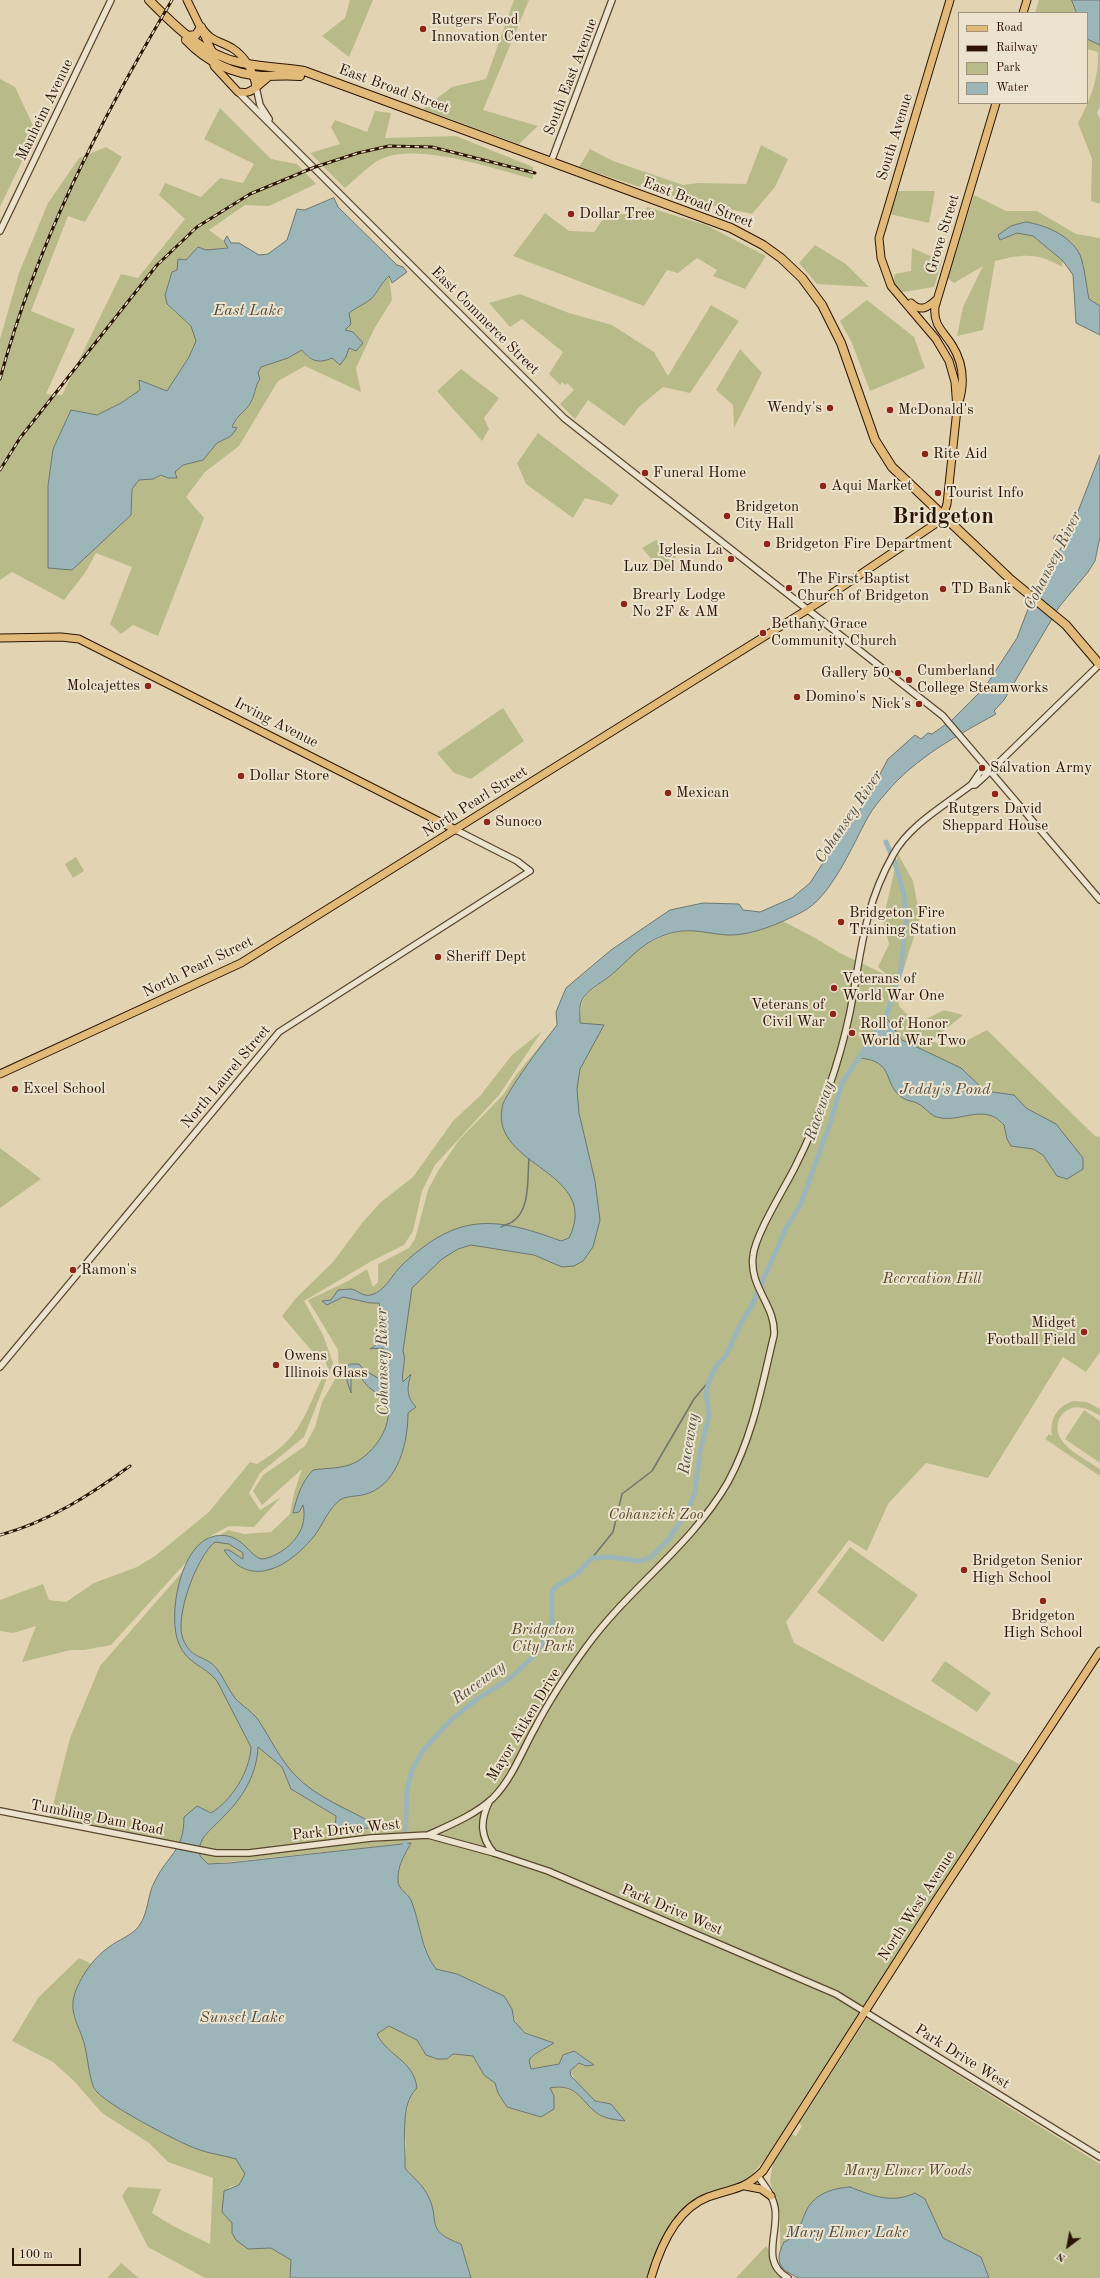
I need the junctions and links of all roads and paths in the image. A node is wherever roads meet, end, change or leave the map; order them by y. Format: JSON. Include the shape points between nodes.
{"nodes":[{"id":1,"x":112,"y":0,"type":"edge"},
{"id":2,"x":148,"y":0,"type":"edge"},
{"id":3,"x":188,"y":0,"type":"edge"},
{"id":4,"x":612,"y":0,"type":"edge"},
{"id":5,"x":950,"y":0,"type":"edge"},
{"id":6,"x":1027,"y":0,"type":"edge"},
{"id":7,"x":1023,"y":12,"type":"edge"},
{"id":8,"x":169,"y":20,"type":"junction"},
{"id":9,"x":201,"y":27,"type":"junction"},
{"id":10,"x":188,"y":36,"type":"junction"},
{"id":11,"x":222,"y":45,"type":"junction"},
{"id":12,"x":213,"y":53,"type":"junction"},
{"id":13,"x":212,"y":62,"type":"junction"},
{"id":14,"x":248,"y":64,"type":"junction"},
{"id":15,"x":276,"y":73,"type":"junction"},
{"id":16,"x":254,"y":75,"type":"junction"},
{"id":17,"x":256,"y":87,"type":"junction"},
{"id":18,"x":238,"y":92,"type":"junction"},
{"id":19,"x":996,"y":104,"type":"edge"},
{"id":20,"x":271,"y":123,"type":"junction"},
{"id":21,"x":551,"y":162,"type":"junction"},
{"id":22,"x":0,"y":230,"type":"edge"},
{"id":23,"x":889,"y":282,"type":"junction"},
{"id":24,"x":936,"y":300,"type":"junction"},
{"id":25,"x":947,"y":357,"type":"junction"},
{"id":26,"x":961,"y":367,"type":"junction"},
{"id":27,"x":955,"y":382,"type":"junction"},
{"id":28,"x":957,"y":409,"type":"junction"},
{"id":29,"x":943,"y":516,"type":"junction"},
{"id":30,"x":807,"y":610,"type":"junction"},
{"id":31,"x":0,"y":638,"type":"edge"},
{"id":32,"x":1100,"y":665,"type":"edge"},
{"id":33,"x":988,"y":770,"type":"junction"},
{"id":34,"x":456,"y":830,"type":"junction"},
{"id":35,"x":530,"y":871,"type":"joint"},
{"id":36,"x":1100,"y":900,"type":"edge"},
{"id":37,"x":0,"y":1074,"type":"edge"},
{"id":38,"x":0,"y":1367,"type":"edge"},
{"id":39,"x":1100,"y":1651,"type":"edge"},
{"id":40,"x":490,"y":1800,"type":"junction"},
{"id":41,"x":0,"y":1811,"type":"edge"},
{"id":42,"x":428,"y":1835,"type":"junction"},
{"id":43,"x":190,"y":1849,"type":"joint"},
{"id":44,"x":494,"y":1853,"type":"junction"},
{"id":45,"x":865,"y":2011,"type":"junction"},
{"id":46,"x":1100,"y":2157,"type":"edge"},
{"id":47,"x":758,"y":2176,"type":"junction"},
{"id":48,"x":746,"y":2186,"type":"junction"},
{"id":49,"x":771,"y":2196,"type":"junction"},
{"id":50,"x":651,"y":2278,"type":"edge"},
{"id":51,"x":788,"y":2278,"type":"edge"}],
"edges":[{"from":1,"to":22,"type":"street","name":"Manheim Avenue"},
{"from":2,"to":8,"type":"highway"},
{"from":3,"to":9,"type":"main road"},
{"from":4,"to":21,"type":"street","name":"South East Avenue"},
{"from":5,"to":23,"type":"main road","name":"South Avenue","via":[[879,238],[881,258]]},
{"from":6,"to":7,"type":"main road"},
{"from":8,"to":10,"type":"highway","name":"East Broad Street"},
{"from":8,"to":13,"type":"highway","name":"East Broad Street","via":[[194,48]]},
{"from":9,"to":10,"type":"highway","via":[[196,35]]},
{"from":9,"to":11,"type":"main road","via":[[211,39]]},
{"from":9,"to":12,"type":"main road"},
{"from":10,"to":12,"type":"highway","name":"East Broad Street"},
{"from":11,"to":12,"type":"main road"},
{"from":11,"to":14,"type":"main road","via":[[233,49]]},
{"from":12,"to":13,"type":"main road"},
{"from":12,"to":14,"type":"highway","name":"East Broad Street"},
{"from":13,"to":16,"type":"highway","name":"East Broad Street","via":[[226,69]]},
{"from":13,"to":18,"type":"main road"},
{"from":14,"to":15,"type":"highway","name":"East Broad Street"},
{"from":14,"to":16,"type":"main road"},
{"from":15,"to":16,"type":"highway","name":"East Broad Street"},
{"from":15,"to":17,"type":"highway","via":[[263,79]]},
{"from":15,"to":21,"type":"highway","name":"East Broad Street","via":[[304,71]]},
{"from":16,"to":17,"type":"main road"},
{"from":17,"to":18,"type":"main road","via":[[248,92]]},
{"from":17,"to":20,"type":"street","via":[[260,105]]},
{"from":18,"to":20,"type":"street","name":"East Commerce Street"},
{"from":19,"to":24,"type":"main road","name":"Grove Street"},
{"from":20,"to":30,"type":"street","name":"East Commerce Street","via":[[564,418]]},
{"from":21,"to":29,"type":"highway","name":"East Broad Street","via":[[731,228],[763,245],[786,262],[813,291],[831,321],[871,432],[882,454],[896,473]]},
{"from":23,"to":24,"type":"main road","via":[[920,309],[929,307]]},
{"from":23,"to":25,"type":"main road","via":[[932,333]]},
{"from":24,"to":26,"type":"main road","name":"Grove Street","via":[[936,323],[952,344]]},
{"from":25,"to":26,"type":"main road","via":[[953,364]]},
{"from":25,"to":27,"type":"main road"},
{"from":26,"to":27,"type":"main road"},
{"from":26,"to":28,"type":"main road","name":"Grove Street","via":[[962,388]]},
{"from":27,"to":28,"type":"main road"},
{"from":28,"to":29,"type":"main road","via":[[947,504]]},
{"from":29,"to":30,"type":"main road","name":"North Pearl Street","via":[[929,529]]},
{"from":29,"to":32,"type":"highway","name":"East Broad Street","via":[[1071,630]]},
{"from":30,"to":33,"type":"street","name":"East Commerce Street","via":[[913,691],[946,720]]},
{"from":30,"to":34,"type":"main road","name":"North Pearl Street"},
{"from":31,"to":34,"type":"main road","name":"Irving Avenue","via":[[80,638]]},
{"from":32,"to":33,"type":"street","name":"Mayor Aitken Drive"},
{"from":33,"to":36,"type":"street","name":"East Commerce Street"},
{"from":33,"to":40,"type":"street","name":"Mayor Aitken Drive","via":[[979,781],[908,834],[888,863],[876,890],[863,930],[850,1012],[838,1058],[799,1159],[755,1246],[752,1262],[754,1280],[772,1314],[775,1324],[774,1335],[754,1421],[728,1481],[687,1538],[620,1606],[587,1646],[547,1706],[512,1771]]},
{"from":34,"to":35,"type":"street","name":"Irving Avenue","via":[[517,861]]},
{"from":34,"to":37,"type":"main road","name":"North Pearl Street","via":[[232,968]]},
{"from":35,"to":38,"type":"street","name":"North Laurel Street","via":[[279,1032]]},
{"from":39,"to":45,"type":"main road","name":"North West Avenue"},
{"from":40,"to":42,"type":"street","name":"Mayor Aitken Drive","via":[[472,1813]]},
{"from":40,"to":44,"type":"street","via":[[482,1825],[484,1839]]},
{"from":41,"to":43,"type":"street","name":"Tumbling Dam Road"},
{"from":42,"to":43,"type":"street","name":"Park Drive West","via":[[408,1835],[249,1853],[216,1853]]},
{"from":42,"to":44,"type":"street","name":"Park Drive West"},
{"from":44,"to":45,"type":"street","name":"Park Drive West","via":[[548,1870],[762,1960],[830,1991]]},
{"from":45,"to":46,"type":"street","name":"Park Drive West"},
{"from":45,"to":47,"type":"main road","name":"North West Avenue"},
{"from":47,"to":48,"type":"main road","name":"North West Avenue"},
{"from":47,"to":49,"type":"street"},
{"from":48,"to":49,"type":"main road"},
{"from":48,"to":50,"type":"main road","via":[[707,2197],[691,2207],[664,2243]]},
{"from":49,"to":51,"type":"street","via":[[776,2221],[772,2261],[778,2272]]}]}
